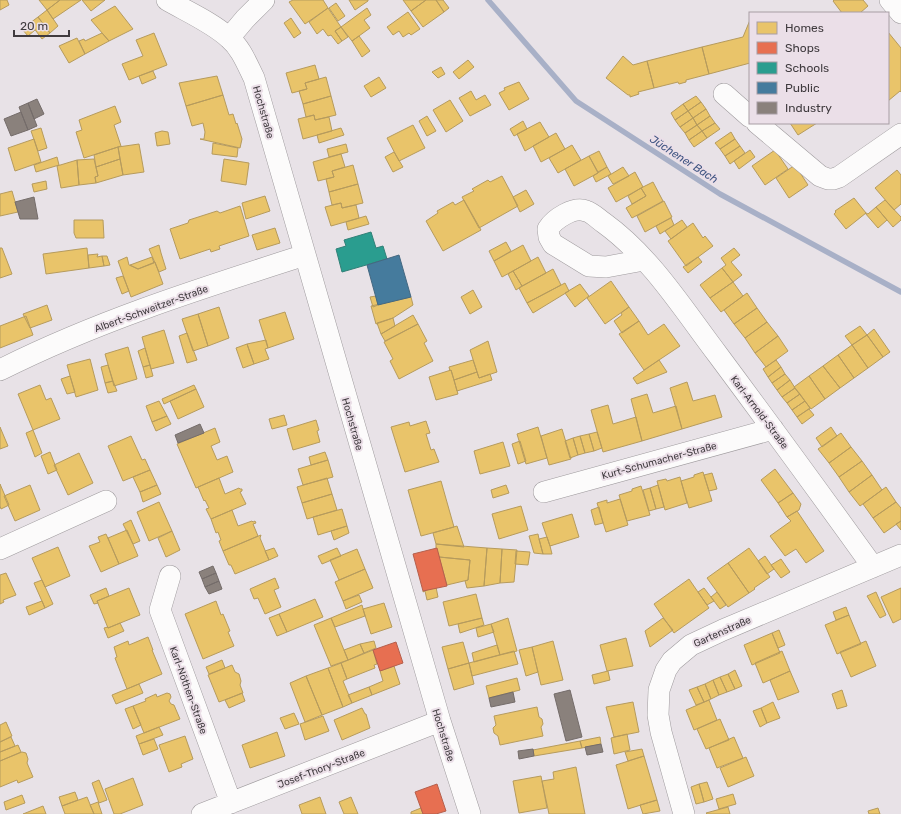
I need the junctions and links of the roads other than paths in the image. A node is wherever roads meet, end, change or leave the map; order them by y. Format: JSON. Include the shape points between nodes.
{"nodes":[{"id":1,"x":167,"y":0,"type":"edge"},
{"id":2,"x":264,"y":0,"type":"edge"},
{"id":3,"x":890,"y":0,"type":"edge"},
{"id":4,"x":901,"y":13,"type":"edge"},
{"id":5,"x":229,"y":38,"type":"junction"},
{"id":6,"x":724,"y":94,"type":"dead end"},
{"id":7,"x":749,"y":116,"type":"edge"},
{"id":8,"x":758,"y":124,"type":"edge"},
{"id":9,"x":901,"y":134,"type":"edge"},
{"id":10,"x":305,"y":255,"type":"junction"},
{"id":11,"x":644,"y":260,"type":"dead end"},
{"id":12,"x":0,"y":370,"type":"edge"},
{"id":13,"x":773,"y":429,"type":"junction"},
{"id":14,"x":544,"y":492,"type":"dead end"},
{"id":15,"x":106,"y":501,"type":"dead end"},
{"id":16,"x":0,"y":548,"type":"edge"},
{"id":17,"x":901,"y":555,"type":"edge"},
{"id":18,"x":873,"y":566,"type":"junction"},
{"id":19,"x":170,"y":576,"type":"dead end"},
{"id":20,"x":440,"y":721,"type":"junction"},
{"id":21,"x":231,"y":803,"type":"junction"},
{"id":22,"x":202,"y":814,"type":"edge"},
{"id":23,"x":470,"y":814,"type":"edge"},
{"id":24,"x":684,"y":814,"type":"edge"}],
"edges":[{"from":1,"to":5,"type":"street","name":"Hochstraße"},
{"from":2,"to":5,"type":"street"},
{"from":3,"to":4,"type":"street"},
{"from":5,"to":10,"type":"street","name":"Hochstraße","via":[[244,57],[258,91]]},
{"from":6,"to":7,"type":"street"},
{"from":8,"to":9,"type":"street","via":[[816,173],[833,180]]},
{"from":10,"to":12,"type":"street","name":"Albert-Schweitzer-Straße","via":[[112,321]]},
{"from":10,"to":20,"type":"street","name":"Hochstraße"},
{"from":11,"to":13,"type":"street","name":"Karl-Arnold-Straße"},
{"from":13,"to":14,"type":"street","name":"Kurt-Schumacher-Straße"},
{"from":13,"to":18,"type":"street","name":"Karl-Arnold-Straße"},
{"from":15,"to":16,"type":"street"},
{"from":17,"to":18,"type":"street","name":"Gartenstraße"},
{"from":18,"to":24,"type":"street","name":"Gartenstraße","via":[[705,638],[687,648],[672,661],[659,690],[658,715]]},
{"from":19,"to":21,"type":"street","name":"Karl-Nöthen-Straße","via":[[160,610]]},
{"from":20,"to":21,"type":"street","name":"Josef-Thory-Straße"},
{"from":20,"to":23,"type":"street","name":"Hochstraße"},
{"from":21,"to":22,"type":"street","name":"Josef-Thory-Straße"}]}
